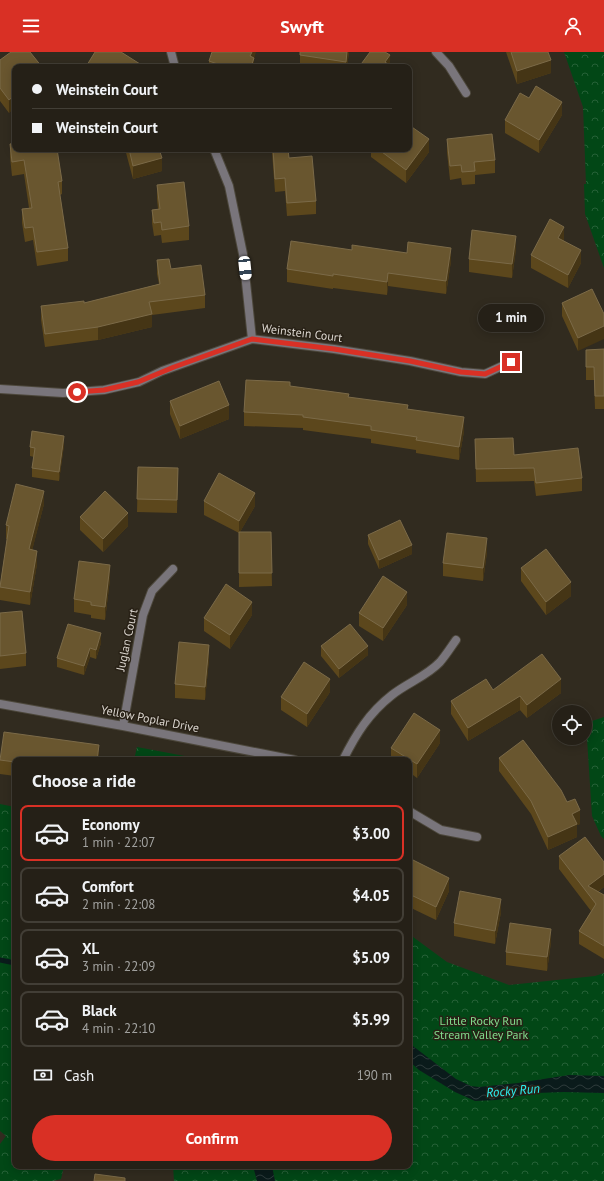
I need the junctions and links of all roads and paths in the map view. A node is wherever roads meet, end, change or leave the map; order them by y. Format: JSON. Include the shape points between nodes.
{"nodes":[{"id":1,"x":172,"y":52,"type":"edge"},
{"id":2,"x":436,"y":52,"type":"edge"},
{"id":3,"x":174,"y":64,"type":"edge"},
{"id":4,"x":466,"y":93,"type":"dead end"},
{"id":5,"x":215,"y":152,"type":"edge"},
{"id":6,"x":252,"y":339,"type":"junction"},
{"id":7,"x":511,"y":362,"type":"dead end"},
{"id":8,"x":0,"y":389,"type":"edge"},
{"id":9,"x":173,"y":569,"type":"dead end"},
{"id":10,"x":456,"y":640,"type":"dead end"},
{"id":11,"x":0,"y":704,"type":"edge"},
{"id":12,"x":123,"y":726,"type":"junction"},
{"id":13,"x":280,"y":757,"type":"edge"},
{"id":14,"x":344,"y":757,"type":"edge"},
{"id":15,"x":412,"y":813,"type":"edge"},
{"id":16,"x":477,"y":837,"type":"dead end"}],
"edges":[{"from":1,"to":3,"type":"street"},
{"from":2,"to":4,"type":"street","via":[[449,66]]},
{"from":5,"to":6,"type":"street","via":[[229,186],[243,254]]},
{"from":6,"to":7,"type":"street","name":"Weinstein Court","via":[[334,349],[461,372],[485,374]]},
{"from":6,"to":8,"type":"street","name":"Weinstein Court","via":[[138,382],[104,390],[63,393]]},
{"from":9,"to":12,"type":"street","name":"Juglan Court","via":[[152,592],[143,615]]},
{"from":10,"to":14,"type":"street","via":[[439,662],[392,695],[370,716],[354,737]]},
{"from":11,"to":12,"type":"street","name":"Yellow Poplar Drive"},
{"from":12,"to":13,"type":"street","name":"Yellow Poplar Drive"},
{"from":15,"to":16,"type":"street","via":[[442,830]]}]}
